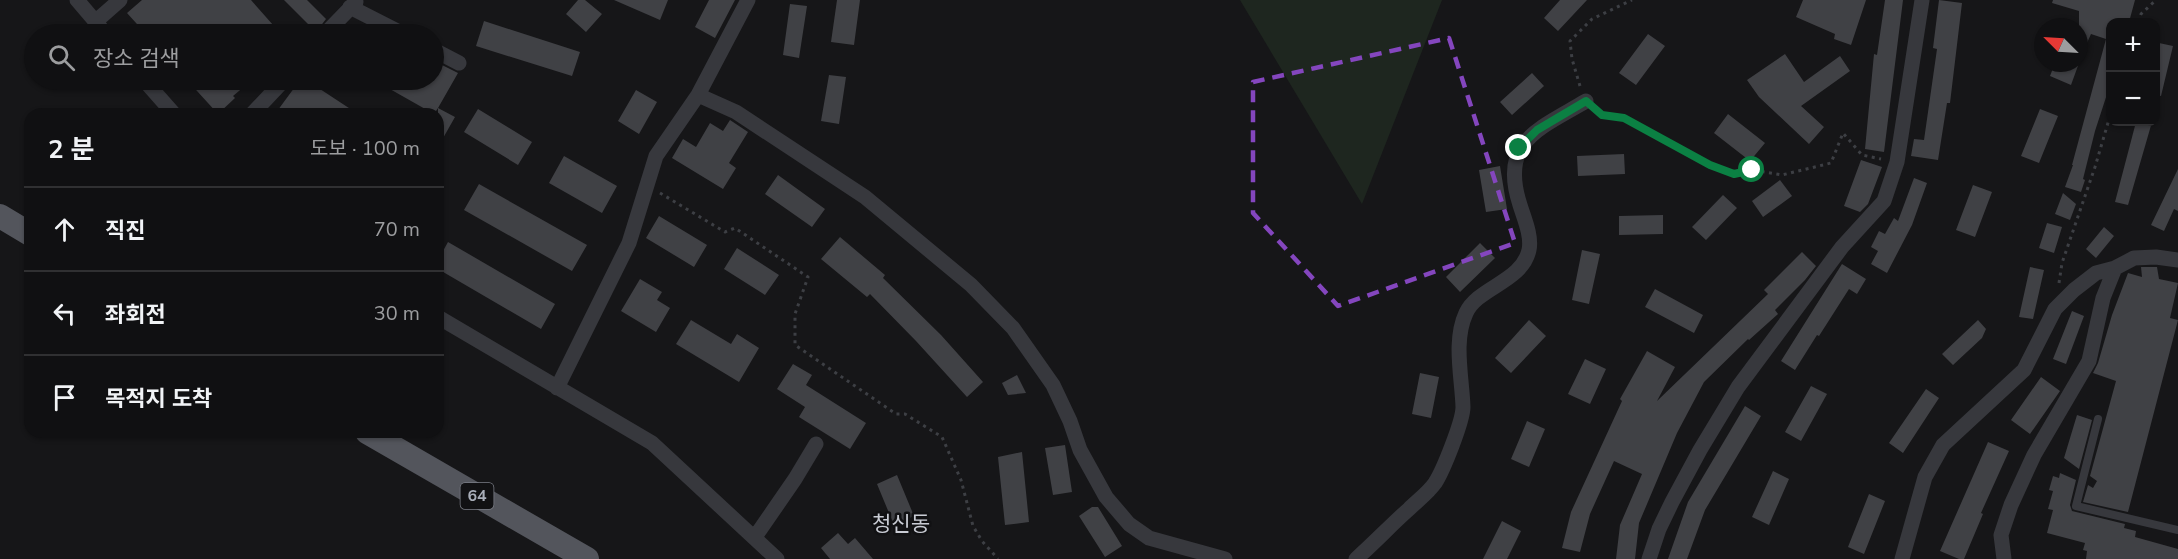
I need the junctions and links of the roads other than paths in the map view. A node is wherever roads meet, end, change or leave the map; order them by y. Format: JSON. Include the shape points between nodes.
{"nodes":[{"id":1,"x":77,"y":0,"type":"edge"},
{"id":2,"x":120,"y":0,"type":"edge"},
{"id":3,"x":748,"y":0,"type":"edge"},
{"id":4,"x":1922,"y":0,"type":"edge"},
{"id":5,"x":354,"y":4,"type":"edge"},
{"id":6,"x":95,"y":22,"type":"joint"},
{"id":7,"x":335,"y":24,"type":"edge"},
{"id":8,"x":387,"y":24,"type":"edge"},
{"id":9,"x":444,"y":55,"type":"edge"},
{"id":10,"x":459,"y":63,"type":"dead end"},
{"id":11,"x":153,"y":90,"type":"edge"},
{"id":12,"x":275,"y":90,"type":"edge"},
{"id":13,"x":698,"y":95,"type":"junction"},
{"id":14,"x":1586,"y":101,"type":"road end"},
{"id":15,"x":169,"y":108,"type":"edge"},
{"id":16,"x":258,"y":108,"type":"edge"},
{"id":17,"x":0,"y":216,"type":"edge"},
{"id":18,"x":24,"y":230,"type":"edge"},
{"id":19,"x":2178,"y":260,"type":"edge"},
{"id":20,"x":2115,"y":268,"type":"junction"},
{"id":21,"x":444,"y":321,"type":"edge"},
{"id":22,"x":557,"y":388,"type":"junction"},
{"id":23,"x":2098,"y":419,"type":"dead end"},
{"id":24,"x":377,"y":438,"type":"edge"},
{"id":25,"x":816,"y":444,"type":"dead end"},
{"id":26,"x":2178,"y":530,"type":"edge"},
{"id":27,"x":755,"y":537,"type":"junction"},
{"id":28,"x":587,"y":559,"type":"edge"},
{"id":29,"x":777,"y":559,"type":"edge"},
{"id":30,"x":1225,"y":559,"type":"edge"},
{"id":31,"x":1356,"y":559,"type":"edge"},
{"id":32,"x":1649,"y":559,"type":"edge"},
{"id":33,"x":1902,"y":559,"type":"edge"},
{"id":34,"x":2004,"y":559,"type":"edge"}],
"edges":[{"from":1,"to":6,"type":"street"},
{"from":2,"to":6,"type":"street"},
{"from":3,"to":13,"type":"street"},
{"from":4,"to":32,"type":"street","via":[[1898,162],[1884,201],[1842,247],[1738,387],[1672,502]]},
{"from":5,"to":7,"type":"street"},
{"from":5,"to":8,"type":"street"},
{"from":9,"to":10,"type":"street"},
{"from":11,"to":15,"type":"street"},
{"from":12,"to":16,"type":"street"},
{"from":13,"to":22,"type":"street","via":[[656,156],[629,243]]},
{"from":13,"to":30,"type":"street","via":[[736,112],[865,197],[971,285],[1013,328],[1053,385],[1080,450],[1106,497],[1129,524],[1149,538]]},
{"from":14,"to":31,"type":"street","via":[[1537,130],[1519,148],[1515,184],[1527,225],[1529,250],[1518,271],[1467,310],[1460,330],[1463,411],[1452,446],[1435,483]]},
{"from":17,"to":18,"type":"main road"},
{"from":19,"to":20,"type":"street","via":[[2134,258]]},
{"from":20,"to":33,"type":"street","via":[[2096,273],[2055,309],[2024,370],[1943,445],[1925,477]]},
{"from":20,"to":34,"type":"street","via":[[2103,298],[2089,361],[2034,455],[2011,505],[2001,535]]},
{"from":21,"to":22,"type":"street"},
{"from":22,"to":27,"type":"street","via":[[652,443]]},
{"from":23,"to":26,"type":"lane","via":[[2076,506]]},
{"from":24,"to":28,"type":"main road","number":"64"},
{"from":25,"to":27,"type":"street"},
{"from":27,"to":29,"type":"street"}]}
